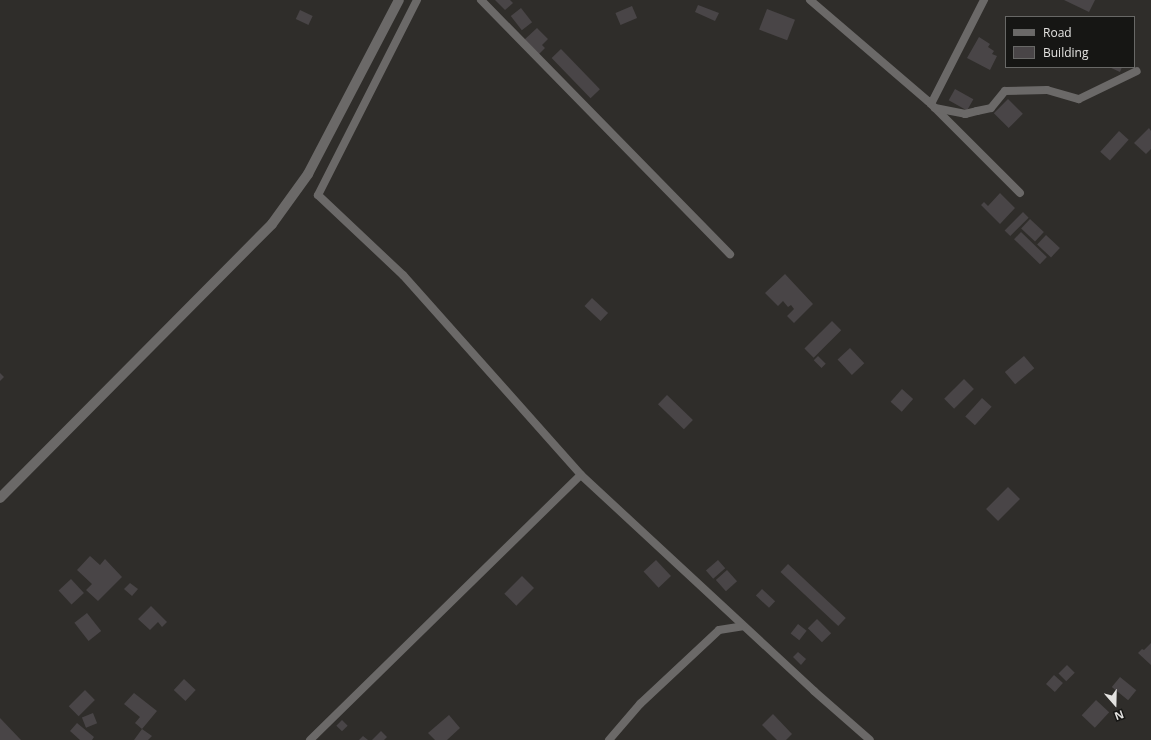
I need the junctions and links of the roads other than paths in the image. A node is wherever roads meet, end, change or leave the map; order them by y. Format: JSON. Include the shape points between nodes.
{"nodes":[{"id":1,"x":399,"y":0,"type":"edge"},
{"id":2,"x":417,"y":0,"type":"edge"},
{"id":3,"x":481,"y":0,"type":"edge"},
{"id":4,"x":810,"y":0,"type":"edge"},
{"id":5,"x":984,"y":0,"type":"edge"},
{"id":6,"x":1137,"y":71,"type":"dead end"},
{"id":7,"x":933,"y":106,"type":"junction"},
{"id":8,"x":1020,"y":193,"type":"dead end"},
{"id":9,"x":730,"y":254,"type":"dead end"},
{"id":10,"x":580,"y":475,"type":"junction"},
{"id":11,"x":0,"y":498,"type":"edge"},
{"id":12,"x":743,"y":626,"type":"junction"},
{"id":13,"x":310,"y":740,"type":"edge"},
{"id":14,"x":609,"y":740,"type":"edge"},
{"id":15,"x":870,"y":740,"type":"edge"}],
"edges":[{"from":1,"to":11,"type":"street","via":[[308,174],[272,224]]},
{"from":2,"to":10,"type":"street","via":[[318,195],[404,275]]},
{"from":3,"to":9,"type":"street"},
{"from":4,"to":7,"type":"street"},
{"from":5,"to":7,"type":"street"},
{"from":6,"to":7,"type":"street","via":[[1079,99],[1047,90],[1005,91],[991,108],[965,114]]},
{"from":7,"to":8,"type":"street"},
{"from":10,"to":12,"type":"street"},
{"from":10,"to":13,"type":"street"},
{"from":12,"to":14,"type":"street","via":[[719,630],[640,704]]},
{"from":12,"to":15,"type":"street"}]}
